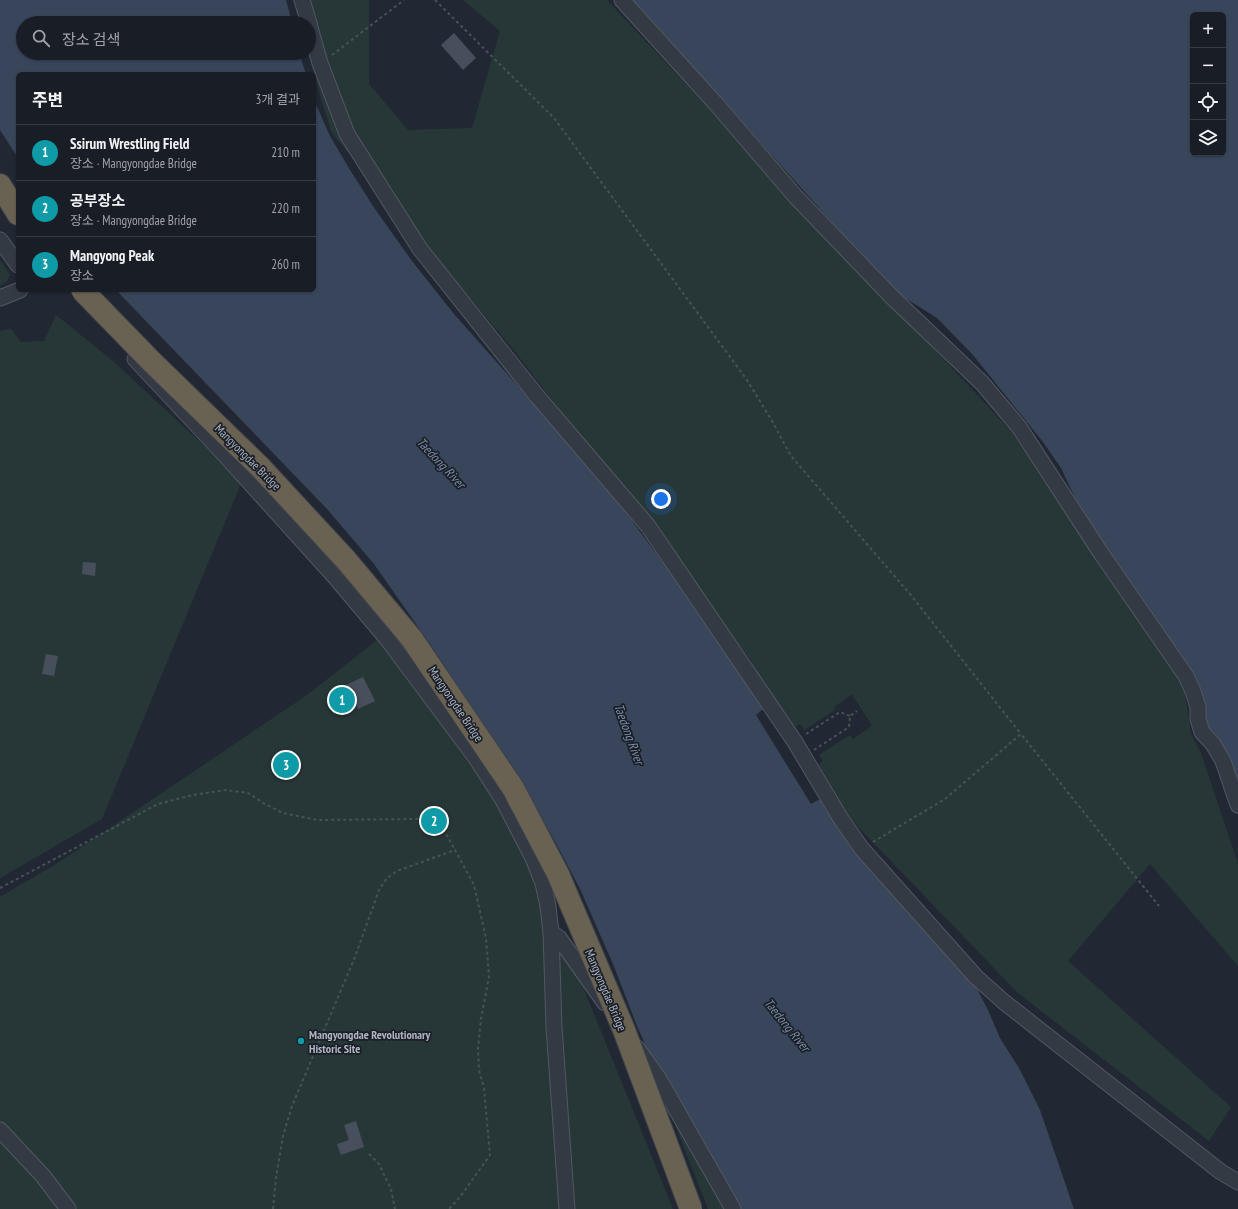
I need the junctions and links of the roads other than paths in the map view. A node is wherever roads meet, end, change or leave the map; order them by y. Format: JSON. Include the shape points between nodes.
{"nodes":[{"id":1,"x":302,"y":0,"type":"edge"},
{"id":2,"x":622,"y":0,"type":"edge"},
{"id":3,"x":307,"y":16,"type":"edge"},
{"id":4,"x":313,"y":60,"type":"edge"},
{"id":5,"x":0,"y":185,"type":"edge"},
{"id":6,"x":16,"y":211,"type":"edge"},
{"id":7,"x":0,"y":240,"type":"edge"},
{"id":8,"x":16,"y":262,"type":"edge"},
{"id":9,"x":16,"y":292,"type":"edge"},
{"id":10,"x":75,"y":292,"type":"edge"},
{"id":11,"x":84,"y":292,"type":"edge"},
{"id":12,"x":0,"y":298,"type":"edge"},
{"id":13,"x":1238,"y":805,"type":"edge"},
{"id":14,"x":551,"y":932,"type":"junction"},
{"id":15,"x":0,"y":1130,"type":"edge"},
{"id":16,"x":1238,"y":1182,"type":"edge"},
{"id":17,"x":68,"y":1209,"type":"edge"},
{"id":18,"x":567,"y":1209,"type":"edge"},
{"id":19,"x":691,"y":1209,"type":"edge"},
{"id":20,"x":733,"y":1209,"type":"edge"}],
"edges":[{"from":1,"to":3,"type":"street"},
{"from":2,"to":13,"type":"street","via":[[796,197],[892,297],[982,383],[1019,427],[1101,553],[1186,676],[1198,707],[1202,732],[1223,761]]},
{"from":4,"to":16,"type":"street","via":[[314,67],[348,134],[420,249],[537,396],[648,526],[795,742],[862,849],[976,977],[1004,1002],[1221,1172]]},
{"from":5,"to":6,"type":"highway"},
{"from":7,"to":8,"type":"street"},
{"from":9,"to":12,"type":"street"},
{"from":10,"to":14,"type":"street","via":[[335,577],[388,640],[436,704],[503,800],[533,858],[543,883]]},
{"from":11,"to":19,"type":"highway","name":"Mangyongdae Bridge","bridge":true,"via":[[260,467],[346,560],[412,639],[513,788],[558,874],[624,1030]]},
{"from":14,"to":18,"type":"street","via":[[554,1027]]},
{"from":14,"to":20,"type":"street","via":[[559,938],[659,1079]]},
{"from":15,"to":17,"type":"street","via":[[44,1176]]}]}
